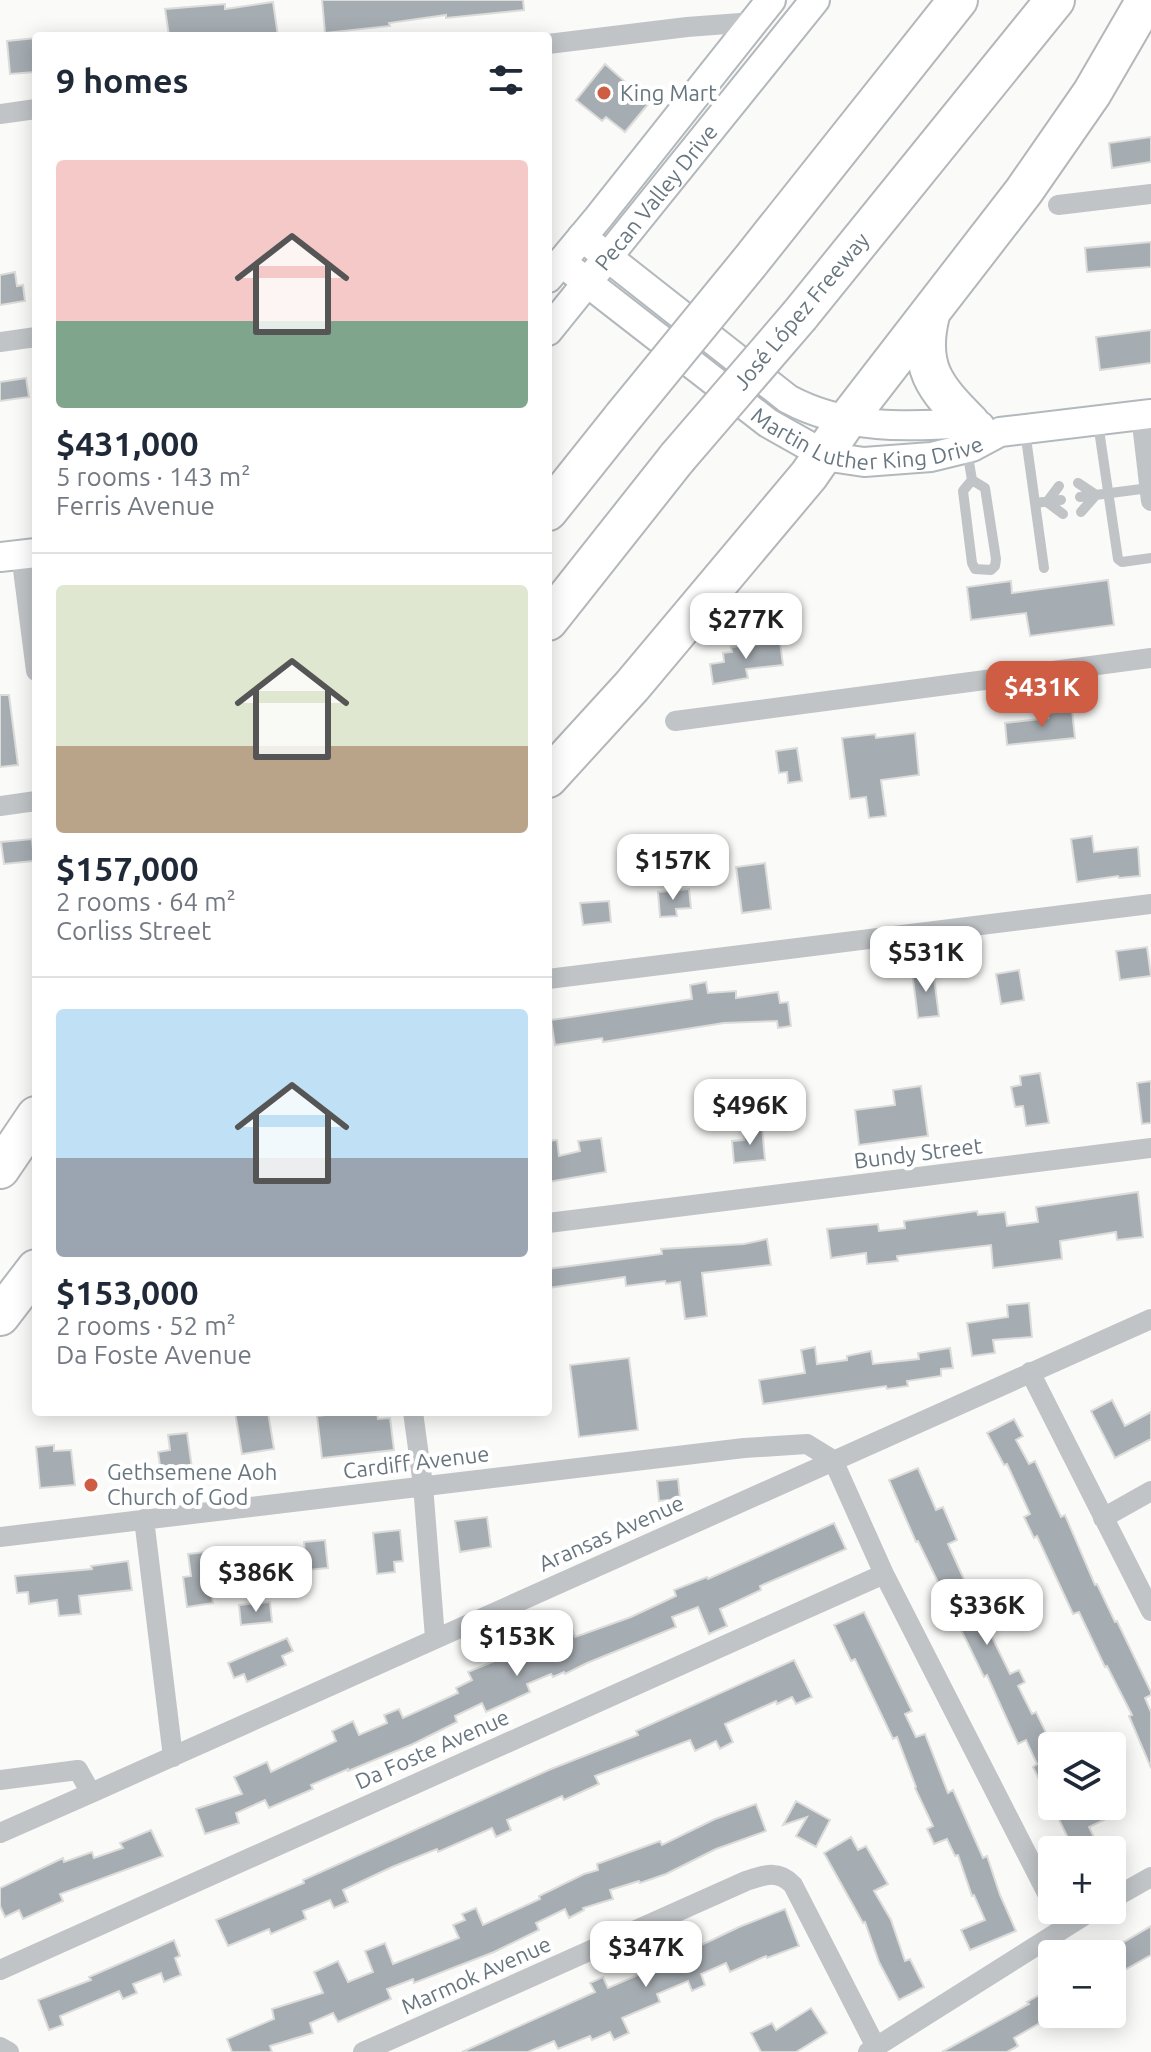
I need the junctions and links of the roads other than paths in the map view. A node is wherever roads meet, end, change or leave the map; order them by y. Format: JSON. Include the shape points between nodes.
{"nodes":[{"id":1,"x":815,"y":0,"type":"edge"},
{"id":2,"x":958,"y":0,"type":"edge"},
{"id":3,"x":1055,"y":0,"type":"edge"},
{"id":4,"x":1146,"y":0,"type":"edge"},
{"id":5,"x":762,"y":11,"type":"edge"},
{"id":6,"x":552,"y":44,"type":"edge"},
{"id":7,"x":32,"y":110,"type":"edge"},
{"id":8,"x":0,"y":114,"type":"edge"},
{"id":9,"x":1151,"y":194,"type":"edge"},
{"id":10,"x":1058,"y":205,"type":"dead end"},
{"id":11,"x":582,"y":237,"type":"junction"},
{"id":12,"x":609,"y":257,"type":"junction"},
{"id":13,"x":554,"y":270,"type":"edge"},
{"id":14,"x":587,"y":283,"type":"junction"},
{"id":15,"x":930,"y":315,"type":"junction"},
{"id":16,"x":552,"y":326,"type":"edge"},
{"id":17,"x":32,"y":338,"type":"edge"},
{"id":18,"x":0,"y":342,"type":"edge"},
{"id":19,"x":1146,"y":415,"type":"edge"},
{"id":20,"x":847,"y":420,"type":"junction"},
{"id":21,"x":1098,"y":421,"type":"junction"},
{"id":22,"x":990,"y":433,"type":"junction"},
{"id":23,"x":823,"y":454,"type":"junction"},
{"id":24,"x":972,"y":480,"type":"junction"},
{"id":25,"x":1078,"y":483,"type":"dead end"},
{"id":26,"x":1059,"y":486,"type":"dead end"},
{"id":27,"x":1108,"y":493,"type":"junction"},
{"id":28,"x":1150,"y":494,"type":"edge"},
{"id":29,"x":1096,"y":495,"type":"junction"},
{"id":30,"x":1080,"y":497,"type":"dead end"},
{"id":31,"x":1061,"y":500,"type":"dead end"},
{"id":32,"x":1047,"y":502,"type":"junction"},
{"id":33,"x":1035,"y":503,"type":"junction"},
{"id":34,"x":552,"y":506,"type":"edge"},
{"id":35,"x":1081,"y":512,"type":"dead end"},
{"id":36,"x":1063,"y":514,"type":"dead end"},
{"id":37,"x":19,"y":555,"type":"edge"},
{"id":38,"x":1151,"y":558,"type":"edge"},
{"id":39,"x":1044,"y":568,"type":"dead end"},
{"id":40,"x":552,"y":616,"type":"edge"},
{"id":41,"x":32,"y":644,"type":"edge"},
{"id":42,"x":1151,"y":658,"type":"edge"},
{"id":43,"x":675,"y":721,"type":"dead end"},
{"id":44,"x":552,"y":774,"type":"edge"},
{"id":45,"x":32,"y":802,"type":"edge"},
{"id":46,"x":0,"y":806,"type":"edge"},
{"id":47,"x":1151,"y":904,"type":"edge"},
{"id":48,"x":552,"y":979,"type":"edge"},
{"id":49,"x":32,"y":1122,"type":"edge"},
{"id":50,"x":1151,"y":1148,"type":"edge"},
{"id":51,"x":32,"y":1152,"type":"edge"},
{"id":52,"x":0,"y":1169,"type":"edge"},
{"id":53,"x":0,"y":1191,"type":"edge"},
{"id":54,"x":552,"y":1223,"type":"edge"},
{"id":55,"x":32,"y":1274,"type":"edge"},
{"id":56,"x":0,"y":1316,"type":"edge"},
{"id":57,"x":1151,"y":1319,"type":"edge"},
{"id":58,"x":1030,"y":1372,"type":"junction"},
{"id":59,"x":414,"y":1416,"type":"edge"},
{"id":60,"x":833,"y":1460,"type":"junction"},
{"id":61,"x":423,"y":1485,"type":"junction"},
{"id":62,"x":1151,"y":1491,"type":"edge"},
{"id":63,"x":1103,"y":1518,"type":"junction"},
{"id":64,"x":144,"y":1519,"type":"junction"},
{"id":65,"x":0,"y":1537,"type":"edge"},
{"id":66,"x":884,"y":1574,"type":"junction"},
{"id":67,"x":1151,"y":1611,"type":"edge"},
{"id":68,"x":435,"y":1638,"type":"junction"},
{"id":69,"x":173,"y":1757,"type":"junction"},
{"id":70,"x":0,"y":1780,"type":"edge"},
{"id":71,"x":91,"y":1793,"type":"junction"},
{"id":72,"x":0,"y":1833,"type":"edge"},
{"id":73,"x":1038,"y":1876,"type":"edge"},
{"id":74,"x":1151,"y":1877,"type":"edge"},
{"id":75,"x":1126,"y":1891,"type":"edge"},
{"id":76,"x":1053,"y":1924,"type":"edge"},
{"id":77,"x":0,"y":1970,"type":"edge"},
{"id":78,"x":0,"y":2047,"type":"edge"},
{"id":79,"x":872,"y":2049,"type":"edge"},
{"id":80,"x":9,"y":2052,"type":"edge"},
{"id":81,"x":363,"y":2052,"type":"edge"}],
"edges":[{"from":1,"to":12,"type":"main road","name":"Pecan Valley Drive"},
{"from":2,"to":34,"type":"highway","bridge":true},
{"from":3,"to":40,"type":"highway","name":"José López Freeway","bridge":true},
{"from":4,"to":15,"type":"highway","via":[[1092,93]]},
{"from":5,"to":6,"type":"street","via":[[687,27]]},
{"from":5,"to":11,"type":"main road","name":"Pecan Valley Drive"},
{"from":7,"to":8,"type":"street"},
{"from":9,"to":10,"type":"street"},
{"from":11,"to":12,"type":"main road","name":"Martin Luther King Drive"},
{"from":11,"to":13,"type":"main road","name":"Martin Luther King Drive"},
{"from":12,"to":14,"type":"main road","name":"Pecan Valley Drive"},
{"from":12,"to":20,"type":"main road","name":"Martin Luther King Drive","via":[[788,399],[812,412]]},
{"from":13,"to":14,"type":"main road","name":"Martin Luther King Drive"},
{"from":14,"to":16,"type":"main road"},
{"from":14,"to":23,"type":"main road","name":"Martin Luther King Drive","via":[[768,423]]},
{"from":15,"to":20,"type":"highway"},
{"from":15,"to":22,"type":"highway","via":[[924,338],[928,367],[940,390]]},
{"from":17,"to":18,"type":"street"},
{"from":19,"to":21,"type":"main road","name":"Martin Luther King Drive"},
{"from":19,"to":28,"type":"street"},
{"from":20,"to":22,"type":"main road","name":"Martin Luther King Drive"},
{"from":20,"to":23,"type":"highway"},
{"from":21,"to":22,"type":"main road","name":"Martin Luther King Drive"},
{"from":21,"to":27,"type":"lane"},
{"from":22,"to":23,"type":"main road","name":"Martin Luther King Drive","via":[[931,457],[864,462]]},
{"from":22,"to":24,"type":"lane"},
{"from":22,"to":33,"type":"lane"},
{"from":23,"to":44,"type":"highway","via":[[632,686]]},
{"from":24,"to":24,"type":"lane","via":[[963,491],[972,563],[975,569],[991,570],[996,559],[985,488]]},
{"from":25,"to":29,"type":"lane"},
{"from":26,"to":32,"type":"lane"},
{"from":27,"to":28,"type":"lane"},
{"from":27,"to":29,"type":"lane"},
{"from":27,"to":38,"type":"lane","via":[[1118,559]]},
{"from":29,"to":30,"type":"lane"},
{"from":29,"to":35,"type":"lane"},
{"from":31,"to":32,"type":"lane"},
{"from":32,"to":33,"type":"lane"},
{"from":32,"to":36,"type":"lane"},
{"from":33,"to":39,"type":"lane"},
{"from":37,"to":41,"type":"street"},
{"from":42,"to":43,"type":"street"},
{"from":45,"to":46,"type":"street"},
{"from":47,"to":48,"type":"street"},
{"from":49,"to":52,"type":"highway"},
{"from":50,"to":54,"type":"street","name":"Bundy Street"},
{"from":51,"to":53,"type":"highway"},
{"from":55,"to":56,"type":"highway"},
{"from":57,"to":58,"type":"street","name":"Aransas Avenue"},
{"from":58,"to":60,"type":"street","name":"Aransas Avenue"},
{"from":58,"to":63,"type":"street"},
{"from":59,"to":61,"type":"street"},
{"from":60,"to":61,"type":"street","name":"Cardiff Avenue","via":[[807,1444]]},
{"from":60,"to":66,"type":"street"},
{"from":60,"to":68,"type":"street","name":"Aransas Avenue"},
{"from":61,"to":64,"type":"street","name":"Cardiff Avenue"},
{"from":61,"to":68,"type":"street"},
{"from":62,"to":63,"type":"street"},
{"from":63,"to":67,"type":"street"},
{"from":64,"to":65,"type":"street","name":"Cardiff Avenue"},
{"from":64,"to":69,"type":"street"},
{"from":66,"to":73,"type":"street"},
{"from":66,"to":77,"type":"street","name":"Da Foste Avenue"},
{"from":68,"to":69,"type":"street","name":"Aransas Avenue"},
{"from":69,"to":71,"type":"street","name":"Aransas Avenue"},
{"from":70,"to":71,"type":"street","via":[[78,1770]]},
{"from":71,"to":72,"type":"street","name":"Aransas Avenue"},
{"from":74,"to":75,"type":"street"},
{"from":76,"to":79,"type":"street"},
{"from":78,"to":80,"type":"street"},
{"from":79,"to":81,"type":"street","name":"Marmok Avenue","via":[[793,1885],[766,1874]]}]}
